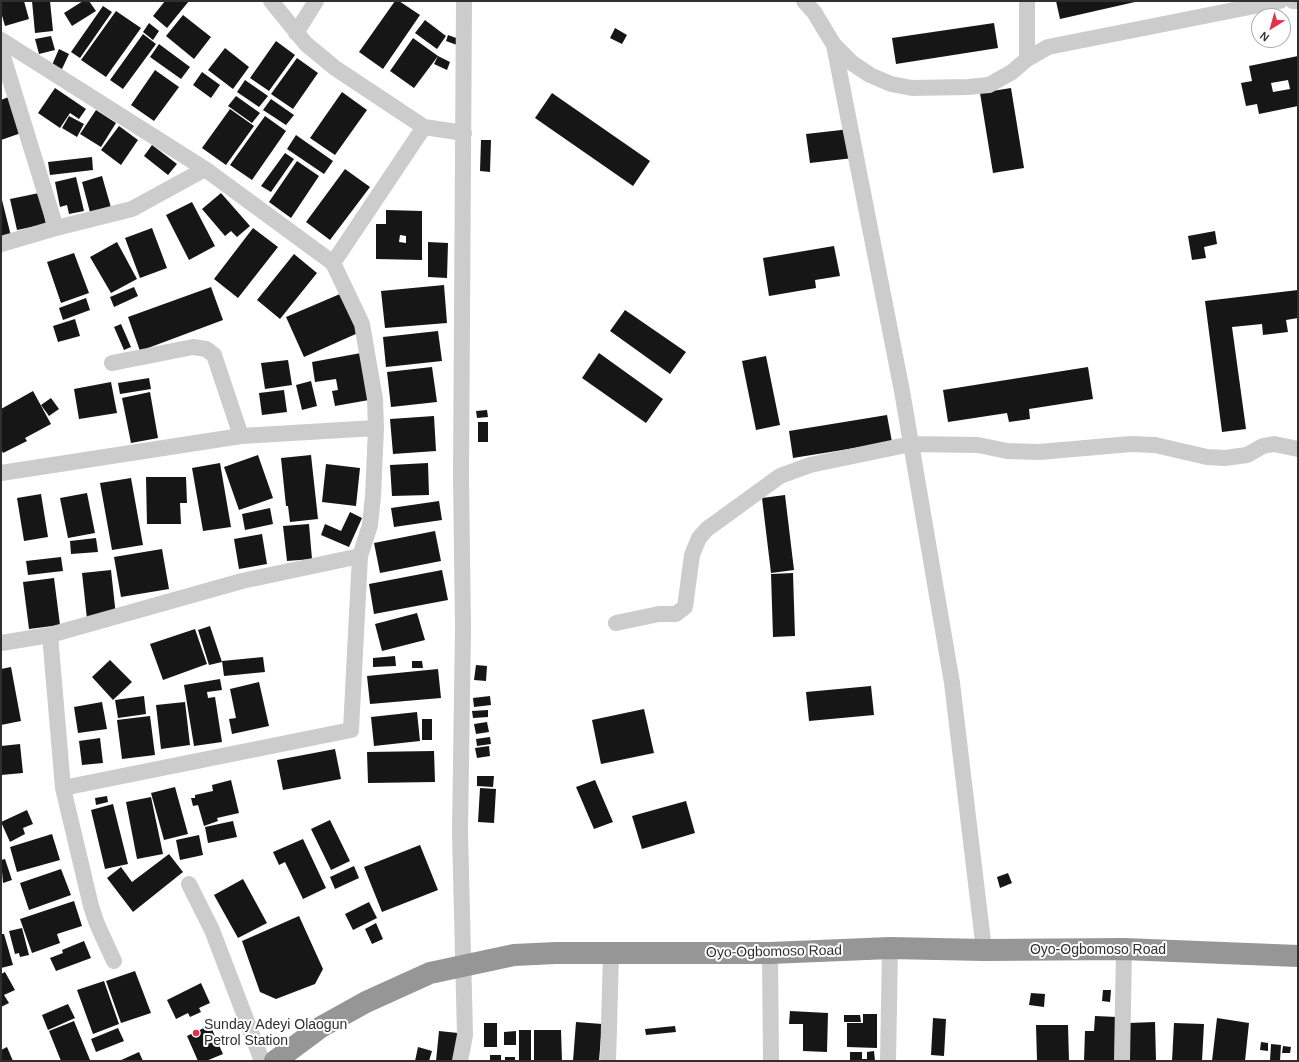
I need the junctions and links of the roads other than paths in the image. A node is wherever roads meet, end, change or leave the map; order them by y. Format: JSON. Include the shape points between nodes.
{"nodes":[{"id":1,"x":271,"y":1,"type":"edge"},
{"id":2,"x":316,"y":1,"type":"edge"},
{"id":3,"x":464,"y":1,"type":"edge"},
{"id":4,"x":804,"y":1,"type":"edge"},
{"id":5,"x":1026,"y":1,"type":"edge"},
{"id":6,"x":1280,"y":1,"type":"edge"},
{"id":7,"x":1293,"y":1,"type":"edge"},
{"id":8,"x":1298,"y":1,"type":"edge"},
{"id":9,"x":296,"y":33,"type":"junction"},
{"id":10,"x":1,"y":40,"type":"edge"},
{"id":11,"x":834,"y":45,"type":"junction"},
{"id":12,"x":1,"y":50,"type":"edge"},
{"id":13,"x":1027,"y":59,"type":"junction"},
{"id":14,"x":424,"y":127,"type":"junction"},
{"id":15,"x":464,"y":133,"type":"junction"},
{"id":16,"x":204,"y":169,"type":"junction"},
{"id":17,"x":56,"y":228,"type":"junction"},
{"id":18,"x":1,"y":244,"type":"edge"},
{"id":19,"x":333,"y":263,"type":"junction"},
{"id":20,"x":112,"y":363,"type":"dead end"},
{"id":21,"x":376,"y":428,"type":"junction"},
{"id":22,"x":241,"y":436,"type":"junction"},
{"id":23,"x":911,"y":444,"type":"junction"},
{"id":24,"x":1298,"y":448,"type":"edge"},
{"id":25,"x":1,"y":473,"type":"edge"},
{"id":26,"x":360,"y":556,"type":"junction"},
{"id":27,"x":616,"y":623,"type":"dead end"},
{"id":28,"x":50,"y":635,"type":"junction"},
{"id":29,"x":1,"y":643,"type":"edge"},
{"id":30,"x":63,"y":788,"type":"junction"},
{"id":31,"x":189,"y":884,"type":"dead end"},
{"id":32,"x":890,"y":948,"type":"junction"},
{"id":33,"x":1124,"y":949,"type":"junction"},
{"id":34,"x":984,"y":950,"type":"junction"},
{"id":35,"x":770,"y":953,"type":"junction"},
{"id":36,"x":611,"y":954,"type":"junction"},
{"id":37,"x":1298,"y":956,"type":"edge"},
{"id":38,"x":114,"y":961,"type":"dead end"},
{"id":39,"x":462,"y":966,"type":"junction"},
{"id":40,"x":262,"y":1061,"type":"edge"},
{"id":41,"x":275,"y":1061,"type":"edge"},
{"id":42,"x":460,"y":1061,"type":"edge"},
{"id":43,"x":608,"y":1061,"type":"edge"},
{"id":44,"x":771,"y":1061,"type":"edge"},
{"id":45,"x":888,"y":1061,"type":"edge"},
{"id":46,"x":1122,"y":1061,"type":"edge"}],
"edges":[{"from":1,"to":9,"type":"street"},
{"from":2,"to":9,"type":"street"},
{"from":3,"to":15,"type":"street"},
{"from":4,"to":11,"type":"street","via":[[814,12]]},
{"from":5,"to":13,"type":"street"},
{"from":6,"to":13,"type":"street","via":[[1048,47]]},
{"from":7,"to":8,"type":"street"},
{"from":9,"to":14,"type":"street","via":[[335,68]]},
{"from":10,"to":16,"type":"street"},
{"from":11,"to":13,"type":"street","via":[[852,63],[870,75],[891,84],[912,88],[989,85],[1012,72]]},
{"from":11,"to":23,"type":"street"},
{"from":12,"to":17,"type":"street"},
{"from":14,"to":15,"type":"street"},
{"from":14,"to":19,"type":"street"},
{"from":15,"to":39,"type":"street","via":[[460,833]]},
{"from":16,"to":17,"type":"street","via":[[132,209]]},
{"from":16,"to":19,"type":"street"},
{"from":17,"to":18,"type":"street"},
{"from":19,"to":21,"type":"street","via":[[362,324],[375,399]]},
{"from":20,"to":22,"type":"street","via":[[193,347],[206,349],[214,355]]},
{"from":21,"to":22,"type":"street"},
{"from":21,"to":26,"type":"street","via":[[370,525]]},
{"from":22,"to":25,"type":"street"},
{"from":23,"to":24,"type":"street","via":[[978,445],[1007,451],[1039,452],[1131,444],[1155,445],[1207,457],[1225,458],[1246,455],[1263,446],[1274,444]]},
{"from":23,"to":27,"type":"street","via":[[810,464],[780,476],[707,529],[699,538],[692,555],[685,607],[676,614],[659,614]]},
{"from":23,"to":34,"type":"street","via":[[952,684]]},
{"from":26,"to":28,"type":"street","via":[[242,581]]},
{"from":26,"to":30,"type":"street","via":[[351,730]]},
{"from":28,"to":29,"type":"street"},
{"from":28,"to":30,"type":"street"},
{"from":30,"to":38,"type":"street","via":[[91,906]]},
{"from":31,"to":40,"type":"street","via":[[212,930]]},
{"from":32,"to":34,"type":"highway","name":"Oyo-Ogbomoso Road"},
{"from":32,"to":35,"type":"highway","name":"Oyo-Ogbomoso Road"},
{"from":32,"to":45,"type":"street"},
{"from":33,"to":34,"type":"highway","name":"Oyo-Ogbomoso Road"},
{"from":33,"to":37,"type":"highway","name":"Oyo-Ogbomoso Road"},
{"from":33,"to":46,"type":"street"},
{"from":35,"to":36,"type":"highway","name":"Oyo-Ogbomoso Road"},
{"from":35,"to":44,"type":"street"},
{"from":36,"to":39,"type":"highway","name":"Oyo-Ogbomoso Road","via":[[514,955]]},
{"from":36,"to":43,"type":"street"},
{"from":39,"to":41,"type":"highway","name":"Oyo-Ogbomoso Road","via":[[430,973],[366,1002],[321,1027]]},
{"from":39,"to":42,"type":"street","via":[[465,1035]]}]}
